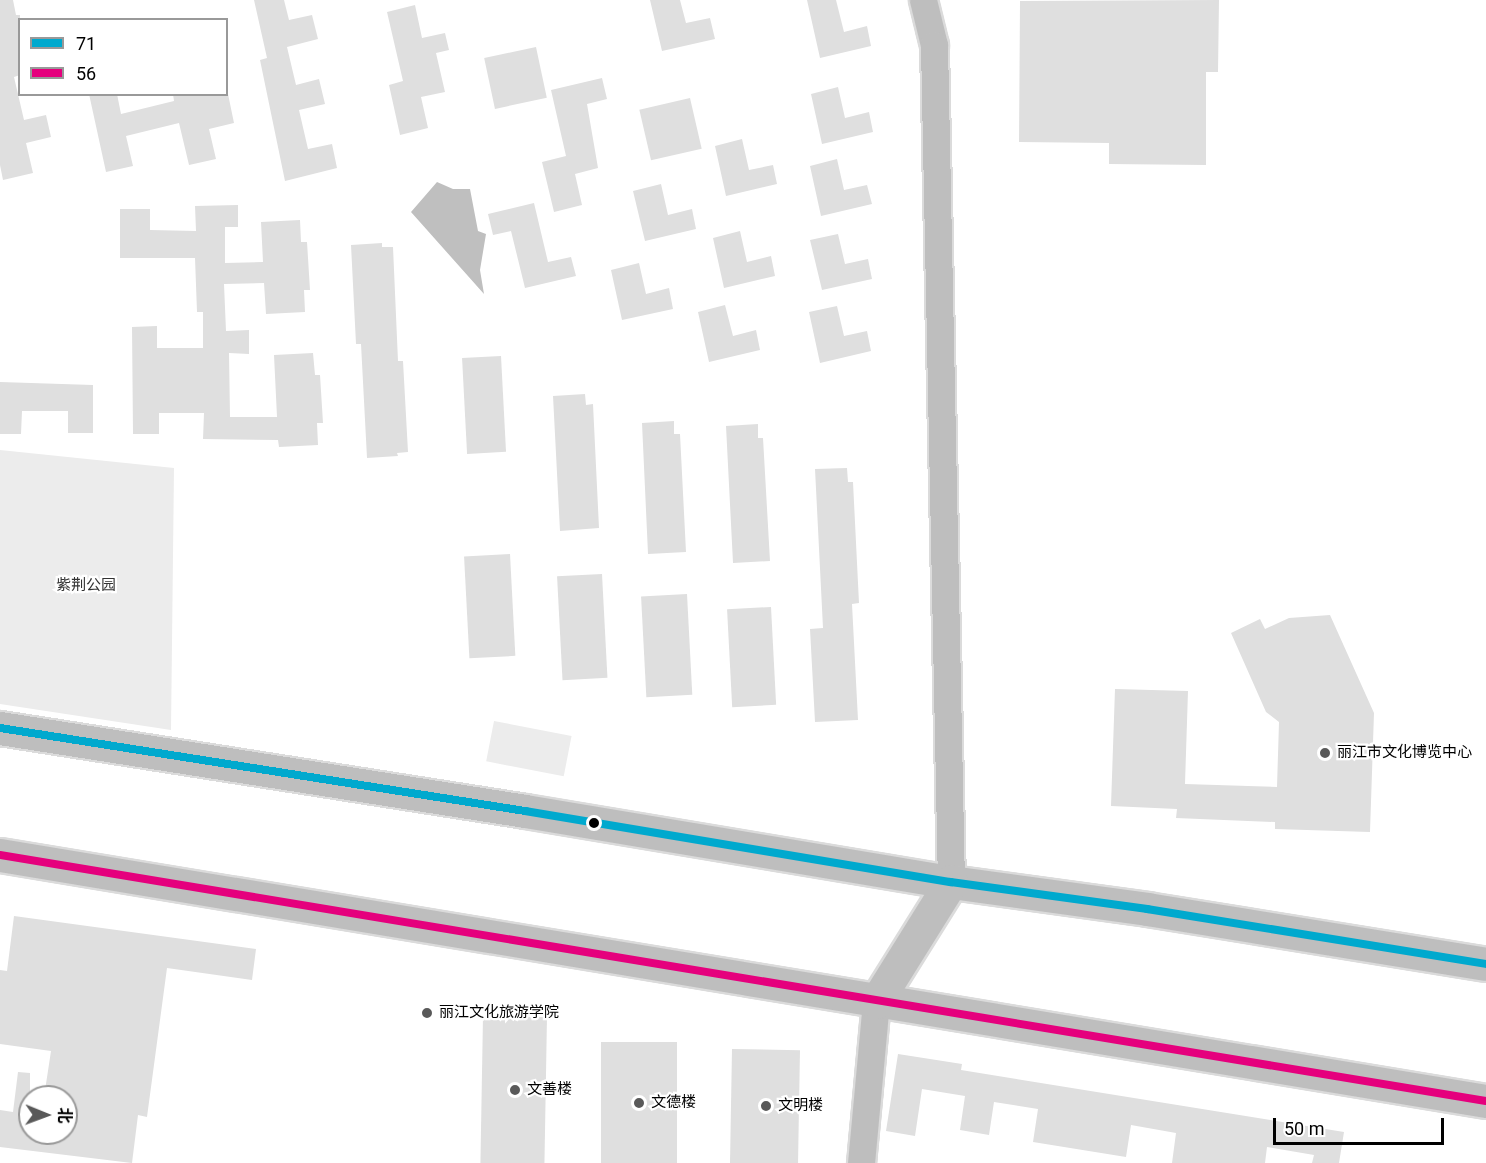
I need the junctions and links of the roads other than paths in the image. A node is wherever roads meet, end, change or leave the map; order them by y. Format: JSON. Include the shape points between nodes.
{"nodes":[{"id":1,"x":923,"y":0,"type":"edge"},
{"id":2,"x":0,"y":728,"type":"edge"},
{"id":3,"x":0,"y":855,"type":"edge"},
{"id":4,"x":951,"y":882,"type":"junction"},
{"id":5,"x":1486,"y":963,"type":"edge"},
{"id":6,"x":876,"y":1002,"type":"junction"},
{"id":7,"x":1486,"y":1101,"type":"edge"},
{"id":8,"x":861,"y":1163,"type":"edge"}],
"edges":[{"from":1,"to":4,"type":"street","via":[[934,45]]},
{"from":2,"to":4,"type":"highway"},
{"from":3,"to":6,"type":"highway"},
{"from":4,"to":5,"type":"highway"},
{"from":4,"to":6,"type":"highway"},
{"from":6,"to":7,"type":"highway"},
{"from":6,"to":8,"type":"street"}]}
